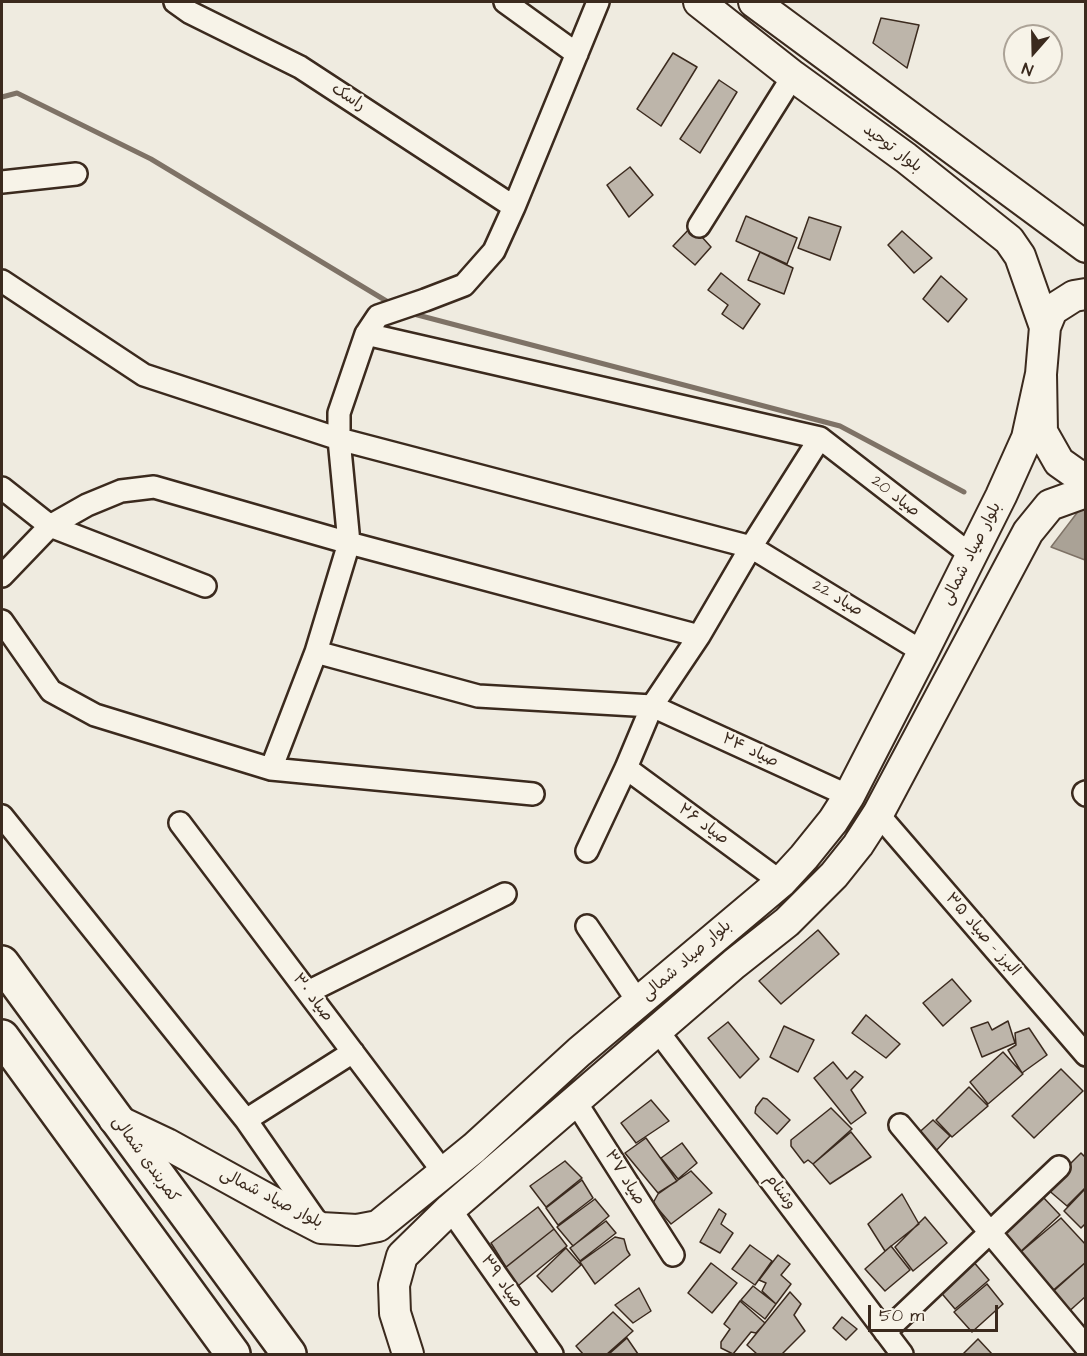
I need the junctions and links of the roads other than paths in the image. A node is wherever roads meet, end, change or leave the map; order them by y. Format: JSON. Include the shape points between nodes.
{"nodes":[{"id":1,"x":176,"y":2,"type":"edge"},
{"id":2,"x":505,"y":2,"type":"edge"},
{"id":3,"x":598,"y":2,"type":"edge"},
{"id":4,"x":699,"y":2,"type":"edge"},
{"id":5,"x":754,"y":2,"type":"edge"},
{"id":6,"x":577,"y":54,"type":"junction"},
{"id":7,"x":793,"y":76,"type":"junction"},
{"id":8,"x":76,"y":174,"type":"dead end"},
{"id":9,"x":2,"y":182,"type":"edge"},
{"id":10,"x":514,"y":207,"type":"junction"},
{"id":11,"x":699,"y":226,"type":"dead end"},
{"id":12,"x":1086,"y":247,"type":"edge"},
{"id":13,"x":2,"y":281,"type":"edge"},
{"id":14,"x":1086,"y":294,"type":"edge"},
{"id":15,"x":1045,"y":327,"type":"junction"},
{"id":16,"x":366,"y":334,"type":"junction"},
{"id":17,"x":1041,"y":374,"type":"junction"},
{"id":18,"x":820,"y":438,"type":"junction"},
{"id":19,"x":339,"y":439,"type":"junction"},
{"id":20,"x":1086,"y":477,"type":"edge"},
{"id":21,"x":2,"y":488,"type":"edge"},
{"id":22,"x":1086,"y":492,"type":"edge"},
{"id":23,"x":50,"y":526,"type":"junction"},
{"id":24,"x":349,"y":543,"type":"junction"},
{"id":25,"x":751,"y":547,"type":"junction"},
{"id":26,"x":971,"y":555,"type":"junction"},
{"id":27,"x":2,"y":576,"type":"edge"},
{"id":28,"x":205,"y":586,"type":"dead end"},
{"id":29,"x":2,"y":621,"type":"edge"},
{"id":30,"x":699,"y":636,"type":"junction"},
{"id":31,"x":316,"y":652,"type":"junction"},
{"id":32,"x":923,"y":652,"type":"junction"},
{"id":33,"x":652,"y":706,"type":"junction"},
{"id":34,"x":626,"y":768,"type":"junction"},
{"id":35,"x":271,"y":769,"type":"junction"},
{"id":36,"x":533,"y":794,"type":"dead end"},
{"id":37,"x":849,"y":796,"type":"junction"},
{"id":38,"x":878,"y":814,"type":"junction"},
{"id":39,"x":2,"y":816,"type":"edge"},
{"id":40,"x":180,"y":823,"type":"dead end"},
{"id":41,"x":587,"y":851,"type":"dead end"},
{"id":42,"x":780,"y":882,"type":"junction"},
{"id":43,"x":506,"y":894,"type":"dead end"},
{"id":44,"x":586,"y":927,"type":"dead end"},
{"id":45,"x":2,"y":963,"type":"edge"},
{"id":46,"x":308,"y":992,"type":"junction"},
{"id":47,"x":639,"y":1003,"type":"junction"},
{"id":48,"x":657,"y":1030,"type":"junction"},
{"id":49,"x":2,"y":1037,"type":"edge"},
{"id":50,"x":353,"y":1052,"type":"junction"},
{"id":51,"x":1086,"y":1055,"type":"edge"},
{"id":52,"x":575,"y":1101,"type":"junction"},
{"id":53,"x":114,"y":1119,"type":"junction"},
{"id":54,"x":246,"y":1120,"type":"junction"},
{"id":55,"x":900,"y":1125,"type":"dead end"},
{"id":56,"x":1059,"y":1167,"type":"dead end"},
{"id":57,"x":444,"y":1173,"type":"junction"},
{"id":58,"x":450,"y":1209,"type":"junction"},
{"id":59,"x":378,"y":1226,"type":"junction"},
{"id":60,"x":321,"y":1228,"type":"junction"},
{"id":61,"x":990,"y":1233,"type":"junction"},
{"id":62,"x":673,"y":1255,"type":"dead end"},
{"id":63,"x":402,"y":1256,"type":"junction"},
{"id":64,"x":885,"y":1332,"type":"junction"},
{"id":65,"x":1086,"y":1347,"type":"edge"},
{"id":66,"x":233,"y":1354,"type":"edge"},
{"id":67,"x":289,"y":1354,"type":"edge"},
{"id":68,"x":408,"y":1354,"type":"edge"},
{"id":69,"x":552,"y":1354,"type":"edge"},
{"id":70,"x":902,"y":1354,"type":"edge"}],
"edges":[{"from":1,"to":10,"type":"street","name":"راسک","via":[[300,67]]},
{"from":2,"to":6,"type":"street"},
{"from":3,"to":6,"type":"street"},
{"from":4,"to":7,"type":"main road","name":"بلوار توحید"},
{"from":5,"to":12,"type":"main road"},
{"from":6,"to":10,"type":"street"},
{"from":7,"to":11,"type":"street"},
{"from":7,"to":15,"type":"main road","name":"بلوار توحید","via":[[906,158],[1009,240],[1020,256]]},
{"from":8,"to":9,"type":"street"},
{"from":10,"to":16,"type":"street","via":[[494,252],[464,285],[378,316]]},
{"from":13,"to":19,"type":"street","name":"صیاد 22","via":[[144,375]]},
{"from":14,"to":15,"type":"main road","via":[[1052,309]]},
{"from":15,"to":17,"type":"main road"},
{"from":16,"to":18,"type":"street"},
{"from":16,"to":19,"type":"street","via":[[339,413]]},
{"from":17,"to":20,"type":"main road","via":[[1042,432],[1059,462]]},
{"from":17,"to":26,"type":"main road","name":"بلوار صیاد شمالی","via":[[1027,438]]},
{"from":18,"to":25,"type":"street"},
{"from":18,"to":26,"type":"street","name":"صیاد 20"},
{"from":19,"to":24,"type":"street"},
{"from":19,"to":25,"type":"street","name":"صیاد 22"},
{"from":21,"to":23,"type":"street"},
{"from":22,"to":38,"type":"main road","name":"بلوار صیاد شمالی","via":[[1050,505],[1028,532]]},
{"from":23,"to":24,"type":"street","via":[[121,491],[154,487]]},
{"from":23,"to":27,"type":"street"},
{"from":23,"to":28,"type":"street"},
{"from":24,"to":30,"type":"street"},
{"from":24,"to":31,"type":"street"},
{"from":25,"to":30,"type":"street"},
{"from":25,"to":32,"type":"street","name":"صیاد 22"},
{"from":26,"to":32,"type":"main road","name":"بلوار صیاد شمالی"},
{"from":29,"to":35,"type":"street","via":[[51,691],[95,715]]},
{"from":30,"to":33,"type":"street"},
{"from":31,"to":33,"type":"street","via":[[478,696]]},
{"from":31,"to":35,"type":"street"},
{"from":32,"to":37,"type":"main road","name":"بلوار صیاد شمالی"},
{"from":33,"to":34,"type":"street"},
{"from":33,"to":37,"type":"street","name":"صیاد ۲۴"},
{"from":34,"to":41,"type":"street"},
{"from":34,"to":42,"type":"street","name":"صیاد ۲۶"},
{"from":35,"to":36,"type":"street"},
{"from":37,"to":42,"type":"main road","name":"بلوار صیاد شمالی","via":[[833,821]]},
{"from":38,"to":48,"type":"main road","name":"بلوار صیاد شمالی","via":[[834,875],[787,922]]},
{"from":38,"to":51,"type":"street","name":"البرز - صیاد ۳۵"},
{"from":39,"to":54,"type":"street"},
{"from":40,"to":46,"type":"street","name":"صیاد ۳۰"},
{"from":42,"to":47,"type":"main road","name":"بلوار صیاد شمالی"},
{"from":43,"to":46,"type":"street"},
{"from":44,"to":47,"type":"street"},
{"from":45,"to":53,"type":"highway","name":"کمربندی شمالی"},
{"from":46,"to":50,"type":"street","name":"صیاد ۳۰"},
{"from":47,"to":57,"type":"main road","name":"بلوار صیاد شمالی"},
{"from":48,"to":52,"type":"main road","name":"بلوار صیاد شمالی"},
{"from":48,"to":64,"type":"street","name":"وشنام"},
{"from":49,"to":66,"type":"highway"},
{"from":50,"to":54,"type":"street"},
{"from":50,"to":57,"type":"street","name":"صیاد ۳۰"},
{"from":52,"to":58,"type":"main road","name":"بلوار صیاد شمالی"},
{"from":52,"to":62,"type":"street","name":"صیاد ۳۷"},
{"from":53,"to":60,"type":"main road","name":"بلوار صیاد شمالی"},
{"from":53,"to":67,"type":"highway","name":"کمربندی شمالی"},
{"from":54,"to":60,"type":"street"},
{"from":55,"to":61,"type":"street"},
{"from":56,"to":61,"type":"street"},
{"from":57,"to":59,"type":"main road","name":"بلوار صیاد شمالی"},
{"from":58,"to":63,"type":"main road","name":"بلوار صیاد شمالی"},
{"from":58,"to":69,"type":"street","name":"صیاد ۳۹"},
{"from":59,"to":60,"type":"main road","name":"بلوار صیاد شمالی","via":[[357,1230]]},
{"from":59,"to":63,"type":"main road","via":[[377,1237],[382,1247]]},
{"from":61,"to":64,"type":"street"},
{"from":61,"to":65,"type":"street"},
{"from":63,"to":68,"type":"main road","via":[[394,1284],[395,1313]]},
{"from":64,"to":70,"type":"street","name":"وشنام"}]}
